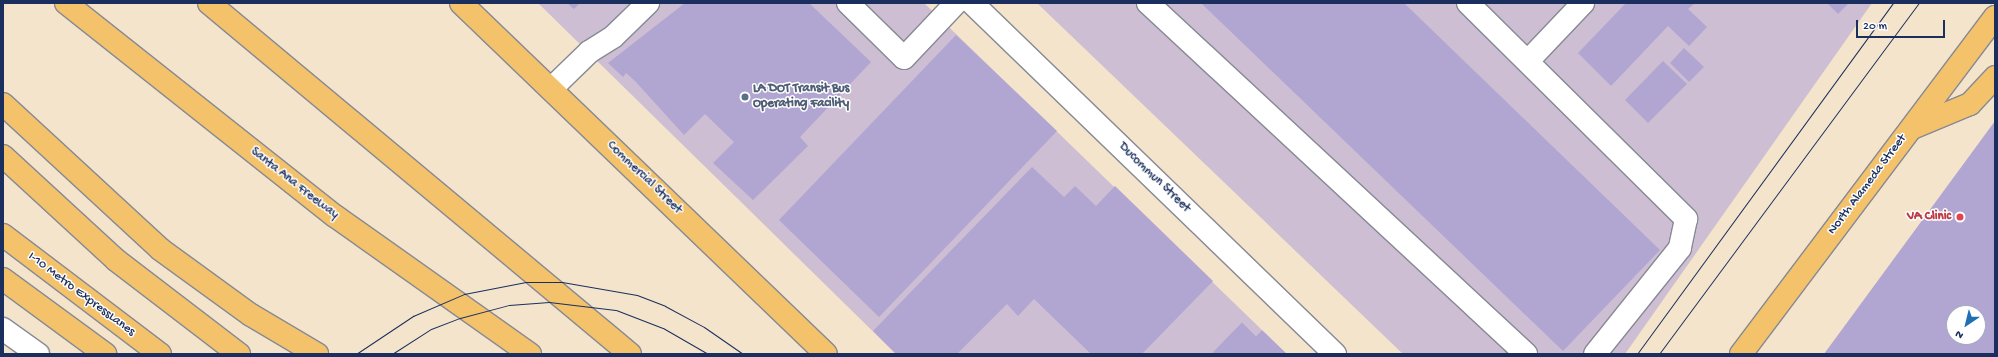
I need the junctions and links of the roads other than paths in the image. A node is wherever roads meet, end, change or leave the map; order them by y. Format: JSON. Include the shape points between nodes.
{"nodes":[{"id":1,"x":66,"y":3,"type":"edge"},
{"id":2,"x":209,"y":3,"type":"edge"},
{"id":3,"x":461,"y":3,"type":"edge"},
{"id":4,"x":648,"y":3,"type":"edge"},
{"id":5,"x":848,"y":3,"type":"edge"},
{"id":6,"x":956,"y":3,"type":"edge"},
{"id":7,"x":972,"y":3,"type":"edge"},
{"id":8,"x":1148,"y":3,"type":"edge"},
{"id":9,"x":1468,"y":3,"type":"edge"},
{"id":10,"x":1584,"y":3,"type":"edge"},
{"id":11,"x":225,"y":11,"type":"edge"},
{"id":12,"x":1995,"y":17,"type":"edge"},
{"id":13,"x":1528,"y":60,"type":"junction"},
{"id":14,"x":1995,"y":77,"type":"edge"},
{"id":15,"x":550,"y":89,"type":"junction"},
{"id":16,"x":3,"y":104,"type":"edge"},
{"id":17,"x":1911,"y":129,"type":"junction"},
{"id":18,"x":3,"y":156,"type":"edge"},
{"id":19,"x":3,"y":235,"type":"edge"},
{"id":20,"x":3,"y":279,"type":"edge"},
{"id":21,"x":3,"y":329,"type":"edge"},
{"id":22,"x":38,"y":354,"type":"edge"},
{"id":23,"x":105,"y":354,"type":"edge"},
{"id":24,"x":160,"y":354,"type":"edge"},
{"id":25,"x":239,"y":354,"type":"edge"},
{"id":26,"x":317,"y":354,"type":"edge"},
{"id":27,"x":530,"y":354,"type":"edge"},
{"id":28,"x":630,"y":354,"type":"edge"},
{"id":29,"x":826,"y":354,"type":"edge"},
{"id":30,"x":1335,"y":354,"type":"edge"},
{"id":31,"x":1526,"y":354,"type":"edge"},
{"id":32,"x":1595,"y":354,"type":"edge"},
{"id":33,"x":1741,"y":354,"type":"edge"}],
"edges":[{"from":1,"to":27,"type":"main road","name":"Santa Ana Freeway","via":[[335,216]]},
{"from":2,"to":11,"type":"main road"},
{"from":3,"to":15,"type":"main road","name":"Commercial Street"},
{"from":4,"to":15,"type":"street","via":[[613,37],[589,52]]},
{"from":5,"to":6,"type":"street","via":[[904,58]]},
{"from":7,"to":30,"type":"street","name":"Ducommun Street"},
{"from":8,"to":31,"type":"street"},
{"from":9,"to":13,"type":"street"},
{"from":10,"to":13,"type":"street"},
{"from":11,"to":28,"type":"main road"},
{"from":12,"to":17,"type":"main road","name":"North Alameda Street"},
{"from":13,"to":32,"type":"street","via":[[1686,219],[1680,248]]},
{"from":14,"to":17,"type":"main road","via":[[1970,104]]},
{"from":15,"to":29,"type":"main road","name":"Commercial Street"},
{"from":16,"to":26,"type":"main road","via":[[160,249],[251,316]]},
{"from":17,"to":33,"type":"main road","name":"North Alameda Street"},
{"from":18,"to":25,"type":"main road","via":[[116,260]]},
{"from":19,"to":24,"type":"main road","name":"I-10 Metro ExpressLanes"},
{"from":20,"to":23,"type":"main road"},
{"from":21,"to":22,"type":"street"}]}
